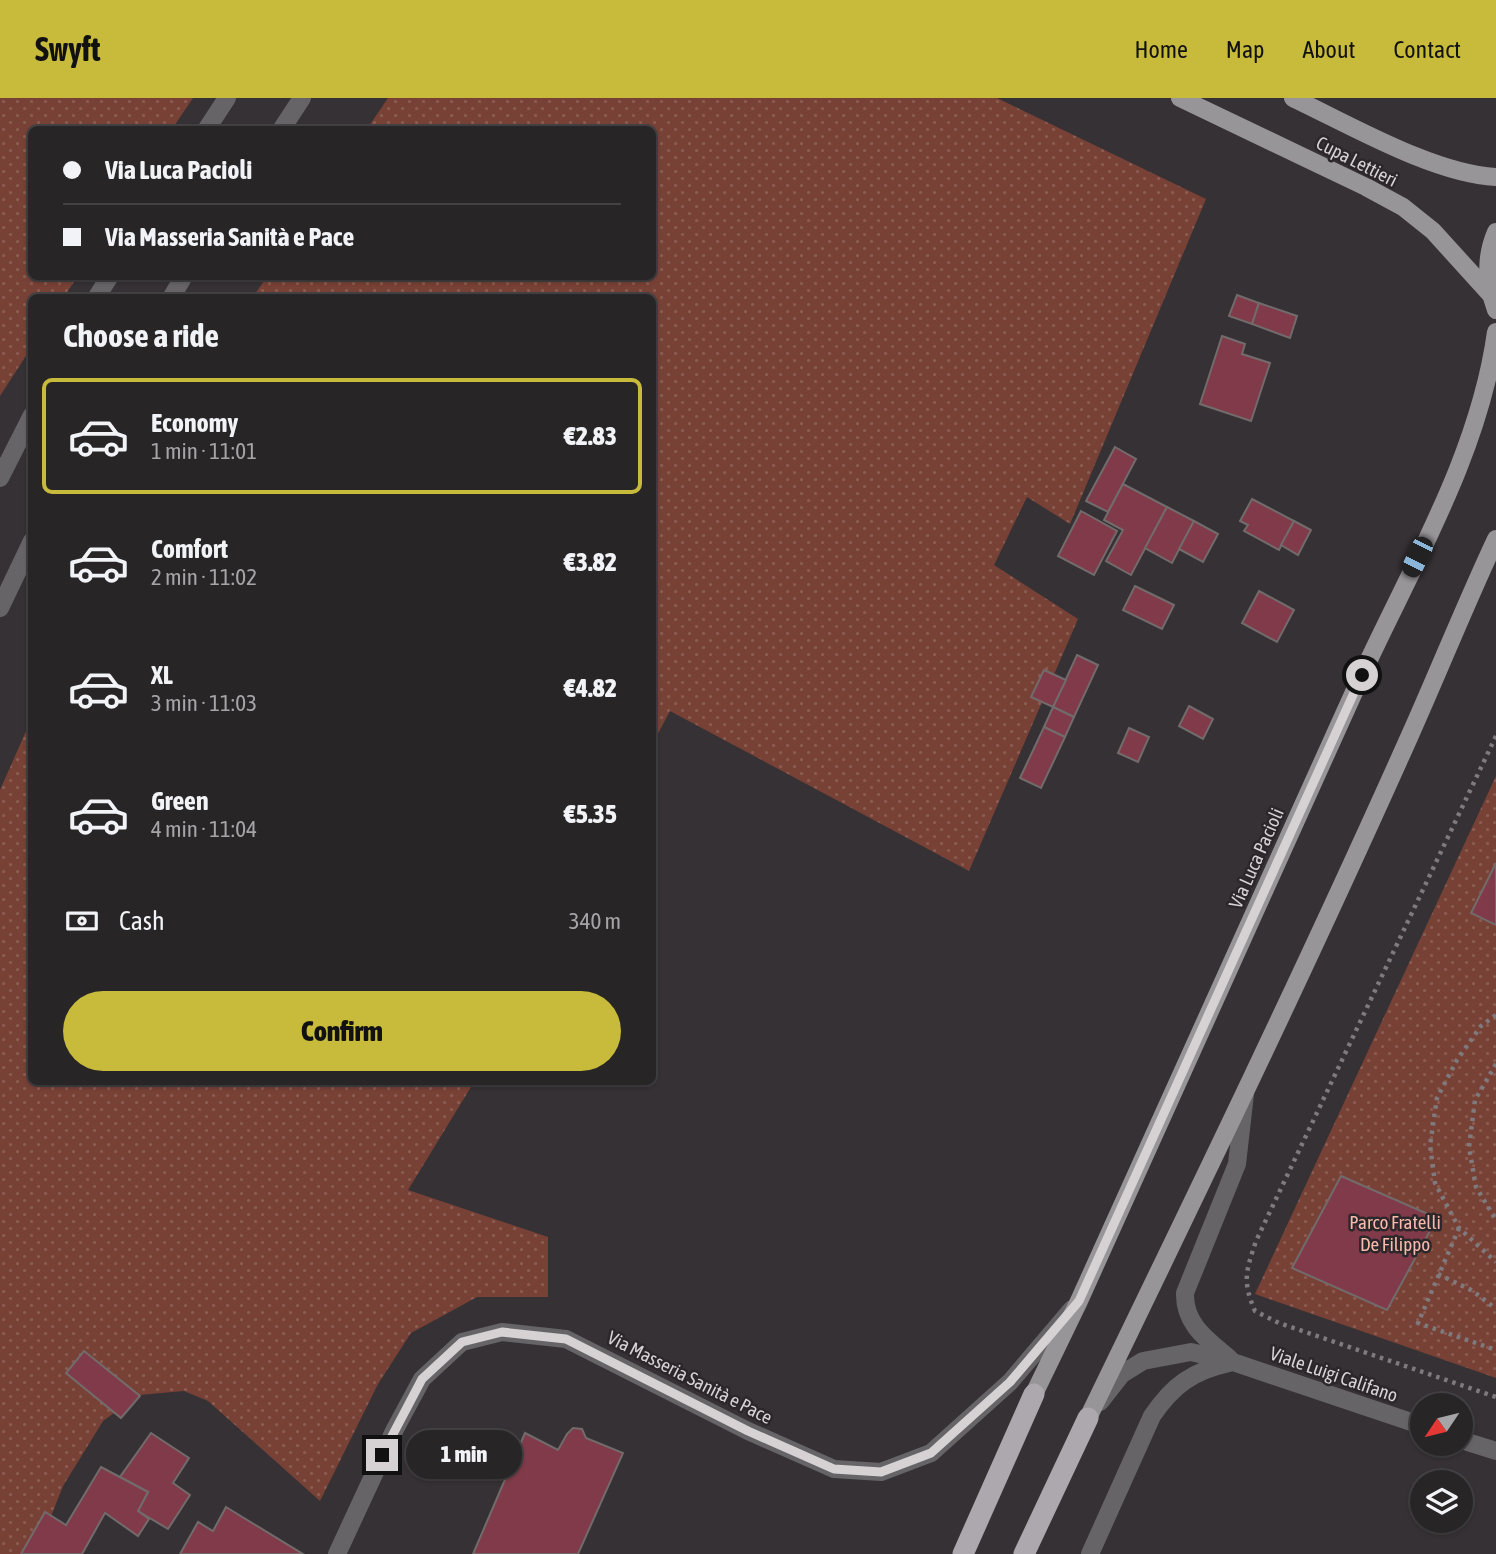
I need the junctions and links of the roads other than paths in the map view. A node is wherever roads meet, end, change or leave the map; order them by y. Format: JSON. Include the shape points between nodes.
{"nodes":[{"id":1,"x":227,"y":98,"type":"edge"},
{"id":2,"x":302,"y":98,"type":"edge"},
{"id":3,"x":1180,"y":98,"type":"edge"},
{"id":4,"x":1293,"y":98,"type":"edge"},
{"id":5,"x":209,"y":126,"type":"edge"},
{"id":6,"x":284,"y":126,"type":"edge"},
{"id":7,"x":1496,"y":177,"type":"edge"},
{"id":8,"x":1496,"y":232,"type":"edge"},
{"id":9,"x":1494,"y":302,"type":"edge"},
{"id":10,"x":1496,"y":332,"type":"edge"},
{"id":11,"x":28,"y":423,"type":"edge"},
{"id":12,"x":0,"y":478,"type":"edge"},
{"id":13,"x":1496,"y":539,"type":"edge"},
{"id":14,"x":28,"y":549,"type":"edge"},
{"id":15,"x":0,"y":608,"type":"edge"},
{"id":16,"x":1245,"y":1094,"type":"junction"},
{"id":17,"x":1079,"y":1301,"type":"junction"},
{"id":18,"x":1233,"y":1362,"type":"junction"},
{"id":19,"x":1034,"y":1394,"type":"joint"},
{"id":20,"x":1088,"y":1418,"type":"junction"},
{"id":21,"x":1410,"y":1422,"type":"edge"},
{"id":22,"x":1474,"y":1444,"type":"edge"},
{"id":23,"x":1496,"y":1451,"type":"edge"},
{"id":24,"x":337,"y":1554,"type":"edge"},
{"id":25,"x":963,"y":1554,"type":"edge"},
{"id":26,"x":1024,"y":1554,"type":"edge"},
{"id":27,"x":1090,"y":1554,"type":"edge"}],
"edges":[{"from":1,"to":5,"type":"street"},
{"from":2,"to":6,"type":"street"},
{"from":3,"to":9,"type":"main road","name":"Cupa Lettieri","via":[[1403,207],[1433,231]]},
{"from":4,"to":7,"type":"main road","name":"Cupa Lettieri","via":[[1401,150],[1474,176]]},
{"from":8,"to":9,"type":"main road","via":[[1488,268]]},
{"from":10,"to":17,"type":"main road","name":"Via Luca Pacioli","via":[[1478,410],[1451,487]]},
{"from":11,"to":12,"type":"street"},
{"from":13,"to":16,"type":"main road"},
{"from":14,"to":15,"type":"street"},
{"from":16,"to":18,"type":"street","name":"Viale Luigi Califano","via":[[1237,1164],[1185,1293],[1185,1307],[1194,1327]]},
{"from":16,"to":20,"type":"main road"},
{"from":17,"to":19,"type":"main road","name":"Via Luca Pacioli"},
{"from":17,"to":24,"type":"street","name":"Via Masseria Sanità e Pace","via":[[1010,1382],[931,1453],[881,1472],[834,1469],[566,1339],[502,1332],[462,1342],[422,1379]]},
{"from":18,"to":20,"type":"street","name":"Viale Luigi Califano","via":[[1191,1352],[1143,1361],[1122,1374]]},
{"from":18,"to":21,"type":"street","name":"Viale Luigi Califano"},
{"from":18,"to":27,"type":"street","via":[[1207,1367],[1187,1378],[1152,1416]]},
{"from":19,"to":25,"type":"highway"},
{"from":20,"to":26,"type":"highway"},
{"from":22,"to":23,"type":"street"}]}
